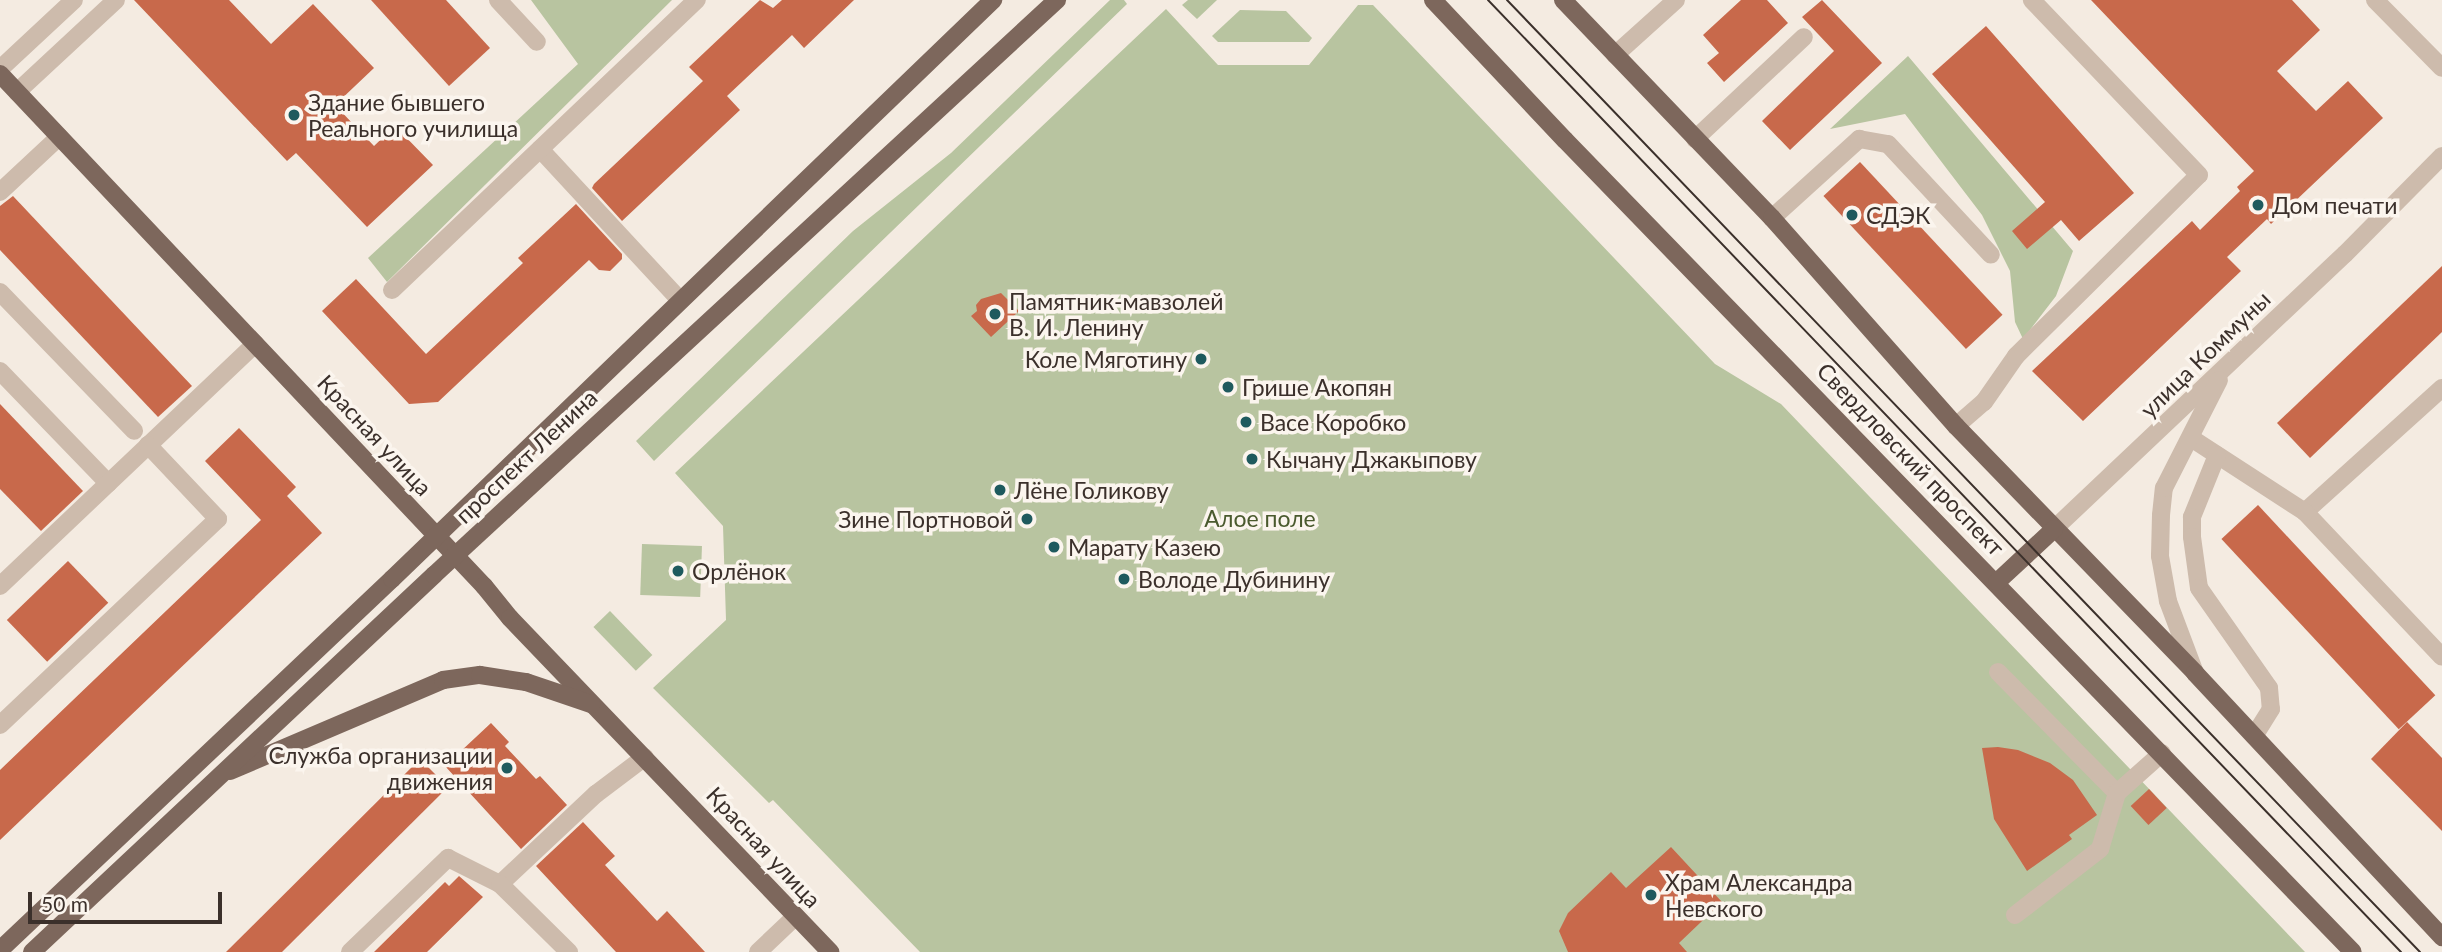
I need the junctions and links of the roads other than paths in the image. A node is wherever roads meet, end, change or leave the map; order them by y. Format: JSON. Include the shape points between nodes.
{"nodes":[{"id":1,"x":74,"y":0,"type":"edge"},
{"id":2,"x":116,"y":0,"type":"edge"},
{"id":3,"x":498,"y":0,"type":"edge"},
{"id":4,"x":697,"y":0,"type":"edge"},
{"id":5,"x":993,"y":0,"type":"edge"},
{"id":6,"x":1057,"y":0,"type":"edge"},
{"id":7,"x":1433,"y":0,"type":"edge"},
{"id":8,"x":1676,"y":0,"type":"edge"},
{"id":9,"x":2032,"y":0,"type":"edge"},
{"id":10,"x":2375,"y":0,"type":"edge"},
{"id":11,"x":1572,"y":3,"type":"edge"},
{"id":12,"x":1804,"y":37,"type":"dead end"},
{"id":13,"x":537,"y":42,"type":"dead end"},
{"id":14,"x":1615,"y":55,"type":"junction"},
{"id":15,"x":2442,"y":68,"type":"edge"},
{"id":16,"x":0,"y":72,"type":"edge"},
{"id":17,"x":17,"y":92,"type":"junction"},
{"id":18,"x":59,"y":136,"type":"junction"},
{"id":19,"x":1695,"y":139,"type":"junction"},
{"id":20,"x":540,"y":149,"type":"junction"},
{"id":21,"x":2442,"y":156,"type":"edge"},
{"id":22,"x":0,"y":192,"type":"edge"},
{"id":23,"x":1772,"y":218,"type":"junction"},
{"id":24,"x":1991,"y":255,"type":"dead end"},
{"id":25,"x":392,"y":290,"type":"dead end"},
{"id":26,"x":0,"y":292,"type":"edge"},
{"id":27,"x":680,"y":300,"type":"junction"},
{"id":28,"x":255,"y":344,"type":"junction"},
{"id":29,"x":2225,"y":368,"type":"junction"},
{"id":30,"x":0,"y":371,"type":"edge"},
{"id":31,"x":2442,"y":388,"type":"edge"},
{"id":32,"x":1956,"y":426,"type":"junction"},
{"id":33,"x":134,"y":431,"type":"dead end"},
{"id":34,"x":2191,"y":438,"type":"junction"},
{"id":35,"x":148,"y":445,"type":"junction"},
{"id":36,"x":2217,"y":455,"type":"junction"},
{"id":37,"x":108,"y":483,"type":"junction"},
{"id":38,"x":2305,"y":512,"type":"junction"},
{"id":39,"x":2054,"y":529,"type":"junction"},
{"id":40,"x":436,"y":535,"type":"junction"},
{"id":41,"x":455,"y":555,"type":"junction"},
{"id":42,"x":1997,"y":582,"type":"junction"},
{"id":43,"x":0,"y":586,"type":"edge"},
{"id":44,"x":2442,"y":657,"type":"edge"},
{"id":45,"x":1998,"y":672,"type":"dead end"},
{"id":46,"x":2194,"y":673,"type":"junction"},
{"id":47,"x":596,"y":706,"type":"junction"},
{"id":48,"x":0,"y":725,"type":"edge"},
{"id":49,"x":2254,"y":736,"type":"junction"},
{"id":50,"x":2162,"y":753,"type":"junction"},
{"id":51,"x":645,"y":757,"type":"junction"},
{"id":52,"x":217,"y":777,"type":"junction"},
{"id":53,"x":2117,"y":793,"type":"junction"},
{"id":54,"x":500,"y":884,"type":"junction"},
{"id":55,"x":2015,"y":915,"type":"dead end"},
{"id":56,"x":796,"y":916,"type":"junction"},
{"id":57,"x":2442,"y":937,"type":"edge"},
{"id":58,"x":0,"y":950,"type":"edge"},
{"id":59,"x":32,"y":952,"type":"edge"},
{"id":60,"x":349,"y":952,"type":"edge"},
{"id":61,"x":569,"y":952,"type":"edge"},
{"id":62,"x":758,"y":952,"type":"edge"},
{"id":63,"x":830,"y":952,"type":"edge"},
{"id":64,"x":2353,"y":952,"type":"edge"}],
"edges":[{"from":1,"to":16,"type":"street"},
{"from":2,"to":17,"type":"street"},
{"from":3,"to":13,"type":"street"},
{"from":4,"to":20,"type":"street"},
{"from":5,"to":27,"type":"main road","name":"проспект Ленина"},
{"from":6,"to":41,"type":"main road","name":"проспект Ленина"},
{"from":7,"to":42,"type":"main road","name":"Свердловский проспект"},
{"from":8,"to":14,"type":"street"},
{"from":9,"to":32,"type":"street","via":[[2199,175],[2016,356],[1984,402]]},
{"from":10,"to":15,"type":"street"},
{"from":11,"to":14,"type":"main road"},
{"from":12,"to":19,"type":"street"},
{"from":14,"to":19,"type":"main road"},
{"from":16,"to":17,"type":"main road","name":"Красная улица"},
{"from":17,"to":18,"type":"main road","name":"Красная улица"},
{"from":18,"to":22,"type":"street"},
{"from":18,"to":28,"type":"main road","name":"Красная улица"},
{"from":19,"to":23,"type":"main road"},
{"from":20,"to":25,"type":"street"},
{"from":20,"to":27,"type":"street"},
{"from":21,"to":29,"type":"street","name":"улица Коммуны"},
{"from":23,"to":24,"type":"street","via":[[1859,139],[1888,144]]},
{"from":23,"to":32,"type":"main road"},
{"from":26,"to":33,"type":"street"},
{"from":27,"to":40,"type":"main road","name":"проспект Ленина"},
{"from":28,"to":35,"type":"street"},
{"from":28,"to":40,"type":"main road","name":"Красная улица"},
{"from":29,"to":34,"type":"street"},
{"from":29,"to":39,"type":"street","name":"улица Коммуны"},
{"from":30,"to":37,"type":"street"},
{"from":31,"to":38,"type":"street"},
{"from":32,"to":39,"type":"main road"},
{"from":34,"to":36,"type":"street"},
{"from":34,"to":46,"type":"street","via":[[2164,488],[2160,556],[2168,601]]},
{"from":35,"to":37,"type":"street"},
{"from":35,"to":48,"type":"street","via":[[218,519]]},
{"from":36,"to":38,"type":"street"},
{"from":36,"to":49,"type":"street","via":[[2192,517],[2192,537],[2199,588],[2269,688],[2271,709]]},
{"from":37,"to":43,"type":"street"},
{"from":38,"to":44,"type":"street"},
{"from":39,"to":42,"type":"main road","name":"улица Коммуны"},
{"from":39,"to":46,"type":"main road"},
{"from":40,"to":41,"type":"main road","name":"Красная улица"},
{"from":40,"to":58,"type":"main road","name":"проспект Ленина"},
{"from":41,"to":47,"type":"main road","name":"Красная улица"},
{"from":41,"to":52,"type":"main road","name":"проспект Ленина"},
{"from":42,"to":50,"type":"main road","name":"Свердловский проспект"},
{"from":45,"to":53,"type":"street"},
{"from":46,"to":49,"type":"main road"},
{"from":47,"to":51,"type":"main road","name":"Красная улица"},
{"from":47,"to":52,"type":"main road","via":[[526,681],[480,675],[443,680]]},
{"from":49,"to":57,"type":"main road"},
{"from":50,"to":53,"type":"street"},
{"from":50,"to":64,"type":"main road","name":"Свердловский проспект"},
{"from":51,"to":54,"type":"street","via":[[596,794]]},
{"from":51,"to":56,"type":"main road","name":"Красная улица"},
{"from":52,"to":59,"type":"main road","name":"проспект Ленина"},
{"from":53,"to":55,"type":"street","via":[[2100,849]]},
{"from":54,"to":60,"type":"street","via":[[448,858]]},
{"from":54,"to":61,"type":"street"},
{"from":56,"to":62,"type":"street"},
{"from":56,"to":63,"type":"main road","name":"Красная улица"}]}
